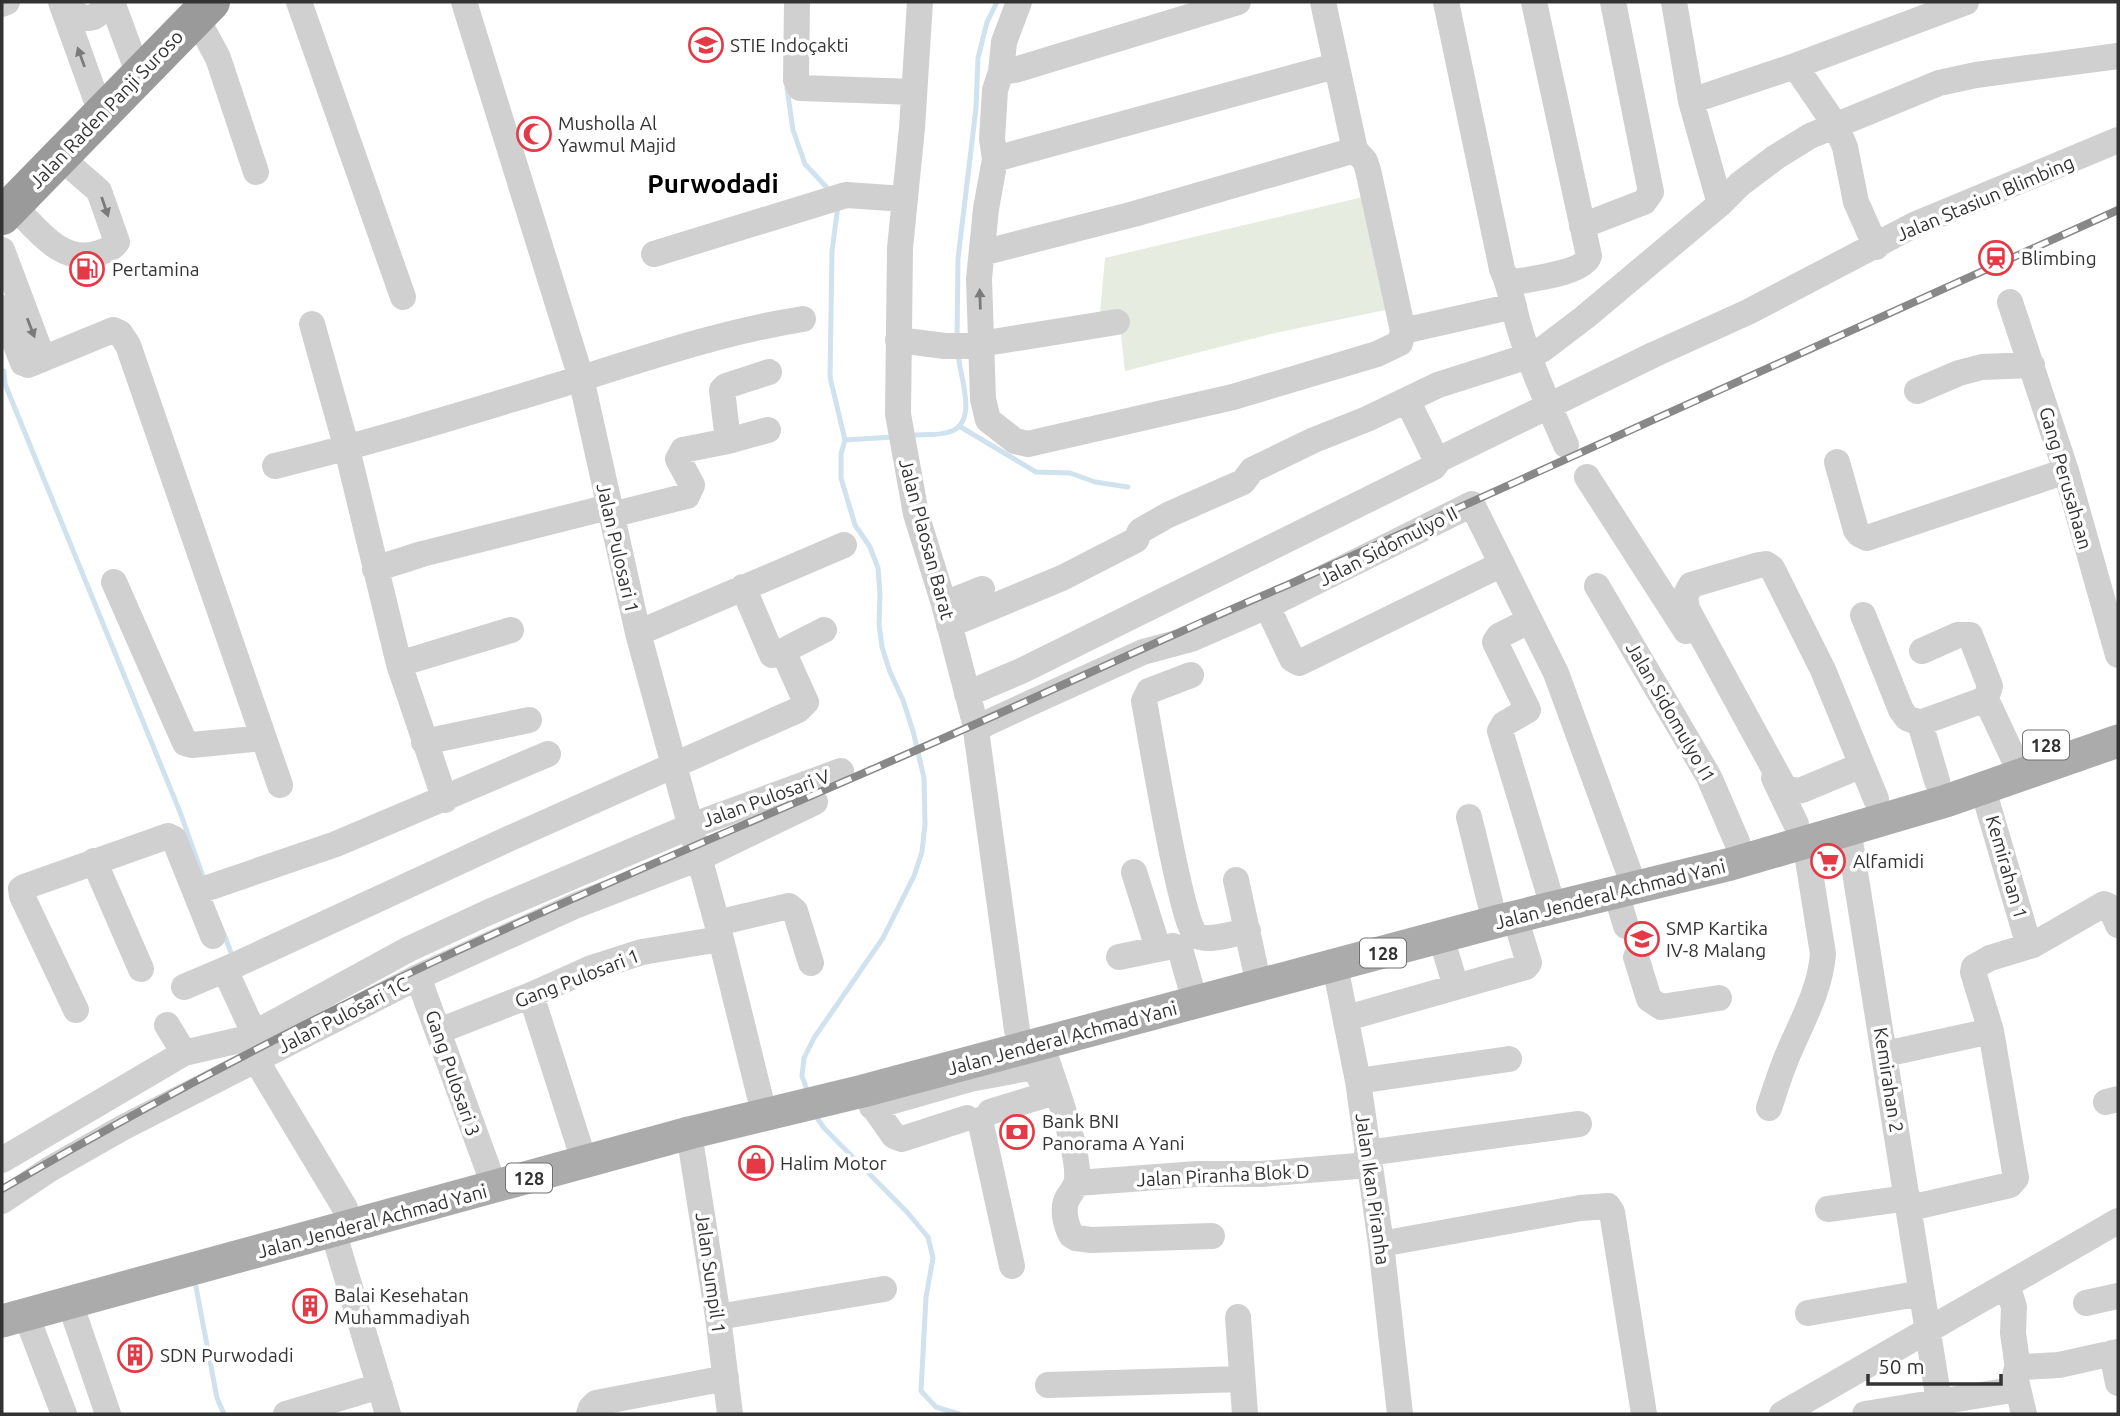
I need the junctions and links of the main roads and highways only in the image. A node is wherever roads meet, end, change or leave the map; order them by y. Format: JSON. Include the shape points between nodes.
{"nodes":[{"id":1,"x":203,"y":9,"type":"edge"},
{"id":2,"x":7,"y":211,"type":"edge"},
{"id":3,"x":2118,"y":720,"type":"edge"},
{"id":4,"x":2118,"y":741,"type":"edge"},
{"id":5,"x":1942,"y":791,"type":"junction"},
{"id":6,"x":1801,"y":833,"type":"junction"},
{"id":7,"x":1624,"y":904,"type":"junction"},
{"id":8,"x":1513,"y":928,"type":"junction"},
{"id":9,"x":1030,"y":1046,"type":"junction"},
{"id":10,"x":794,"y":1097,"type":"junction"},
{"id":11,"x":339,"y":1219,"type":"junction"},
{"id":12,"x":270,"y":1249,"type":"junction"},
{"id":13,"x":156,"y":1264,"type":"junction"},
{"id":14,"x":8,"y":1311,"type":"edge"}],
"edges":[{"from":1,"to":2,"type":"highway","name":"Jalan Raden Panji Suroso"},
{"from":3,"to":5,"type":"main road","name":"Jalan Jenderal Achmad Yani","number":"128","via":[[2013,757]]},
{"from":4,"to":5,"type":"main road","name":"Jalan Jenderal Achmad Yani","number":"128","via":[[1983,789]]},
{"from":5,"to":6,"type":"main road","name":"Jalan Jenderal Achmad Yani","number":"128","via":[[1849,828]]},
{"from":5,"to":6,"type":"main road","name":"Jalan Jenderal Achmad Yani","number":"128","via":[[1876,799]]},
{"from":6,"to":7,"type":"main road","name":"Jalan Jenderal Achmad Yani","number":"128"},
{"from":6,"to":7,"type":"main road","name":"Jalan Jenderal Achmad Yani","number":"128","via":[[1737,842]]},
{"from":7,"to":8,"type":"main road","name":"Jalan Jenderal Achmad Yani","number":"128"},
{"from":7,"to":8,"type":"main road","name":"Jalan Jenderal Achmad Yani","number":"128","via":[[1549,893]]},
{"from":8,"to":9,"type":"main road","name":"Jalan Jenderal Achmad Yani","number":"128","via":[[1335,966]]},
{"from":8,"to":9,"type":"main road","name":"Jalan Jenderal Achmad Yani","number":"128","via":[[1255,967],[1190,984]]},
{"from":9,"to":10,"type":"main road","name":"Jalan Jenderal Achmad Yani","number":"128"},
{"from":9,"to":10,"type":"main road","name":"Jalan Jenderal Achmad Yani","number":"128","via":[[969,1076],[867,1099]]},
{"from":10,"to":11,"type":"main road","name":"Jalan Jenderal Achmad Yani","number":"128","via":[[689,1133]]},
{"from":10,"to":11,"type":"main road","name":"Jalan Jenderal Achmad Yani","number":"128","via":[[579,1144]]},
{"from":11,"to":12,"type":"main road","name":"Jalan Jenderal Achmad Yani","number":"128"},
{"from":11,"to":13,"type":"main road","number":"128"},
{"from":11,"to":14,"type":"main road","name":"Jalan Jenderal Achmad Yani","number":"128"},
{"from":12,"to":13,"type":"main road","number":"128"},
{"from":12,"to":14,"type":"main road","name":"Jalan Jenderal Achmad Yani","number":"128","via":[[71,1303]]},
{"from":13,"to":14,"type":"main road","number":"128"}]}
